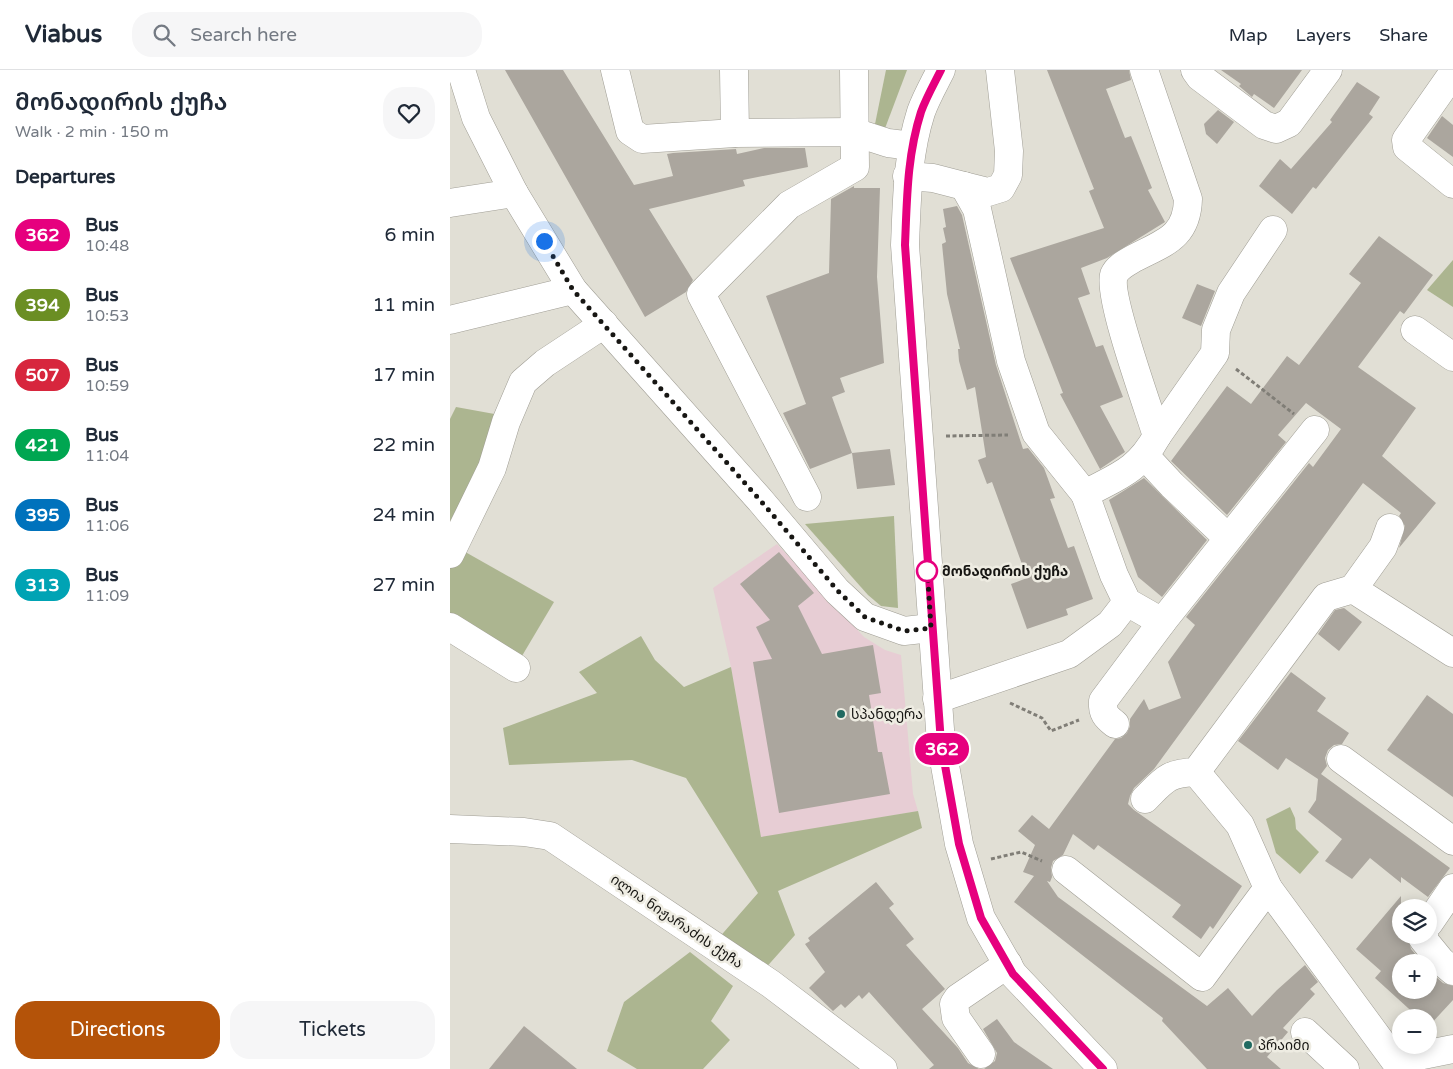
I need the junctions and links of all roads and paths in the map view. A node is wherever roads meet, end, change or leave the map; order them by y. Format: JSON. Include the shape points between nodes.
{"nodes":[{"id":1,"x":460,"y":70,"type":"edge"},
{"id":2,"x":615,"y":70,"type":"edge"},
{"id":3,"x":734,"y":70,"type":"edge"},
{"id":4,"x":854,"y":70,"type":"edge"},
{"id":5,"x":941,"y":70,"type":"edge"},
{"id":6,"x":1000,"y":70,"type":"edge"},
{"id":7,"x":1144,"y":70,"type":"edge"},
{"id":8,"x":1195,"y":70,"type":"edge"},
{"id":9,"x":1328,"y":70,"type":"edge"},
{"id":10,"x":1453,"y":73,"type":"edge"},
{"id":11,"x":854,"y":132,"type":"junction"},
{"id":12,"x":735,"y":134,"type":"junction"},
{"id":13,"x":912,"y":146,"type":"junction"},
{"id":14,"x":907,"y":176,"type":"junction"},
{"id":15,"x":1453,"y":184,"type":"edge"},
{"id":16,"x":964,"y":186,"type":"junction"},
{"id":17,"x":514,"y":193,"type":"junction"},
{"id":18,"x":450,"y":203,"type":"edge"},
{"id":19,"x":1273,"y":230,"type":"dead end"},
{"id":20,"x":573,"y":290,"type":"junction"},
{"id":21,"x":450,"y":320,"type":"edge"},
{"id":22,"x":604,"y":324,"type":"junction"},
{"id":23,"x":1415,"y":330,"type":"dead end"},
{"id":24,"x":1215,"y":353,"type":"junction"},
{"id":25,"x":1453,"y":357,"type":"edge"},
{"id":26,"x":1315,"y":430,"type":"joint"},
{"id":27,"x":946,"y":436,"type":"dead end"},
{"id":28,"x":980,"y":436,"type":"dead end"},
{"id":29,"x":1151,"y":446,"type":"junction"},
{"id":30,"x":1085,"y":494,"type":"junction"},
{"id":31,"x":807,"y":497,"type":"dead end"},
{"id":32,"x":1390,"y":528,"type":"dead end"},
{"id":33,"x":1228,"y":538,"type":"junction"},
{"id":34,"x":450,"y":554,"type":"edge"},
{"id":35,"x":1353,"y":589,"type":"junction"},
{"id":36,"x":1127,"y":602,"type":"junction"},
{"id":37,"x":1162,"y":622,"type":"junction"},
{"id":38,"x":450,"y":627,"type":"edge"},
{"id":39,"x":931,"y":628,"type":"junction"},
{"id":40,"x":1453,"y":653,"type":"edge"},
{"id":41,"x":516,"y":668,"type":"dead end"},
{"id":42,"x":976,"y":687,"type":"junction"},
{"id":43,"x":937,"y":699,"type":"junction"},
{"id":44,"x":1083,"y":718,"type":"dead end"},
{"id":45,"x":1115,"y":724,"type":"dead end"},
{"id":46,"x":1341,"y":759,"type":"dead end"},
{"id":47,"x":1196,"y":772,"type":"junction"},
{"id":48,"x":1145,"y":799,"type":"dead end"},
{"id":49,"x":450,"y":829,"type":"edge"},
{"id":50,"x":1453,"y":841,"type":"edge"},
{"id":51,"x":990,"y":859,"type":"dead end"},
{"id":52,"x":1066,"y":870,"type":"joint"},
{"id":53,"x":1268,"y":888,"type":"junction"},
{"id":54,"x":1453,"y":888,"type":"edge"},
{"id":55,"x":1437,"y":911,"type":"edge"},
{"id":56,"x":1427,"y":944,"type":"edge"},
{"id":57,"x":1008,"y":964,"type":"junction"},
{"id":58,"x":1453,"y":971,"type":"edge"},
{"id":59,"x":1305,"y":1032,"type":"dead end"},
{"id":60,"x":1452,"y":1049,"type":"edge"},
{"id":61,"x":981,"y":1054,"type":"dead end"},
{"id":62,"x":1400,"y":1068,"type":"edge"},
{"id":63,"x":883,"y":1069,"type":"edge"},
{"id":64,"x":1103,"y":1069,"type":"edge"},
{"id":65,"x":1345,"y":1069,"type":"edge"}],
"edges":[{"from":1,"to":17,"type":"street","via":[[476,118]]},
{"from":2,"to":12,"type":"street","via":[[630,131],[642,138]]},
{"from":3,"to":12,"type":"street"},
{"from":4,"to":11,"type":"street"},
{"from":5,"to":13,"type":"street","via":[[922,110]]},
{"from":6,"to":16,"type":"street","via":[[1009,151],[1008,175],[1001,188],[988,192]]},
{"from":7,"to":29,"type":"street","via":[[1188,199],[1188,215],[1179,233],[1122,265],[1114,275],[1118,311]]},
{"from":8,"to":9,"type":"street","via":[[1200,78],[1264,125],[1276,129],[1289,123]]},
{"from":10,"to":15,"type":"street","via":[[1406,140],[1407,147]]},
{"from":11,"to":12,"type":"street"},
{"from":11,"to":13,"type":"street","via":[[888,143]]},
{"from":11,"to":31,"type":"street","via":[[855,167],[789,204],[701,294]]},
{"from":13,"to":14,"type":"street"},
{"from":14,"to":16,"type":"street","via":[[933,178]]},
{"from":14,"to":39,"type":"street","via":[[905,245]]},
{"from":16,"to":30,"type":"street","via":[[977,209],[1011,361],[1036,433]]},
{"from":17,"to":18,"type":"street"},
{"from":17,"to":20,"type":"street"},
{"from":19,"to":24,"type":"street","via":[[1231,293],[1216,330]]},
{"from":20,"to":21,"type":"street"},
{"from":20,"to":22,"type":"street"},
{"from":22,"to":34,"type":"street","via":[[545,363],[523,382],[492,468]]},
{"from":22,"to":39,"type":"street","via":[[838,591],[865,617],[904,631]]},
{"from":23,"to":25,"type":"street"},
{"from":24,"to":26,"type":"path"},
{"from":24,"to":29,"type":"street"},
{"from":26,"to":33,"type":"street"},
{"from":27,"to":28,"type":"path"},
{"from":29,"to":30,"type":"street","via":[[1137,466]]},
{"from":29,"to":33,"type":"street","via":[[1172,485]]},
{"from":30,"to":36,"type":"street"},
{"from":32,"to":35,"type":"street","via":[[1383,547]]},
{"from":33,"to":37,"type":"street"},
{"from":35,"to":40,"type":"street"},
{"from":35,"to":47,"type":"street","via":[[1326,597]]},
{"from":36,"to":37,"type":"street"},
{"from":36,"to":42,"type":"street","via":[[1110,624],[1069,654]]},
{"from":37,"to":45,"type":"street","via":[[1104,701],[1102,710]]},
{"from":38,"to":41,"type":"street"},
{"from":39,"to":43,"type":"street"},
{"from":42,"to":43,"type":"street"},
{"from":42,"to":44,"type":"path","via":[[1042,718],[1051,732]]},
{"from":43,"to":57,"type":"street","via":[[941,743],[959,844],[981,918]]},
{"from":46,"to":50,"type":"street"},
{"from":47,"to":48,"type":"street","via":[[1177,772],[1167,777]]},
{"from":47,"to":53,"type":"street","via":[[1240,824]]},
{"from":49,"to":63,"type":"street","name":"ილია ნიჟარაძის ქუჩა","via":[[550,836],[771,984]]},
{"from":51,"to":52,"type":"path","via":[[1021,852]]},
{"from":52,"to":53,"type":"street","via":[[1202,977]]},
{"from":53,"to":62,"type":"street"},
{"from":54,"to":55,"type":"street"},
{"from":56,"to":58,"type":"street"},
{"from":57,"to":61,"type":"street","via":[[954,1004],[956,1018]]},
{"from":57,"to":64,"type":"street","via":[[1013,974]]},
{"from":59,"to":65,"type":"street"},
{"from":60,"to":62,"type":"street","via":[[1418,1056]]}]}
